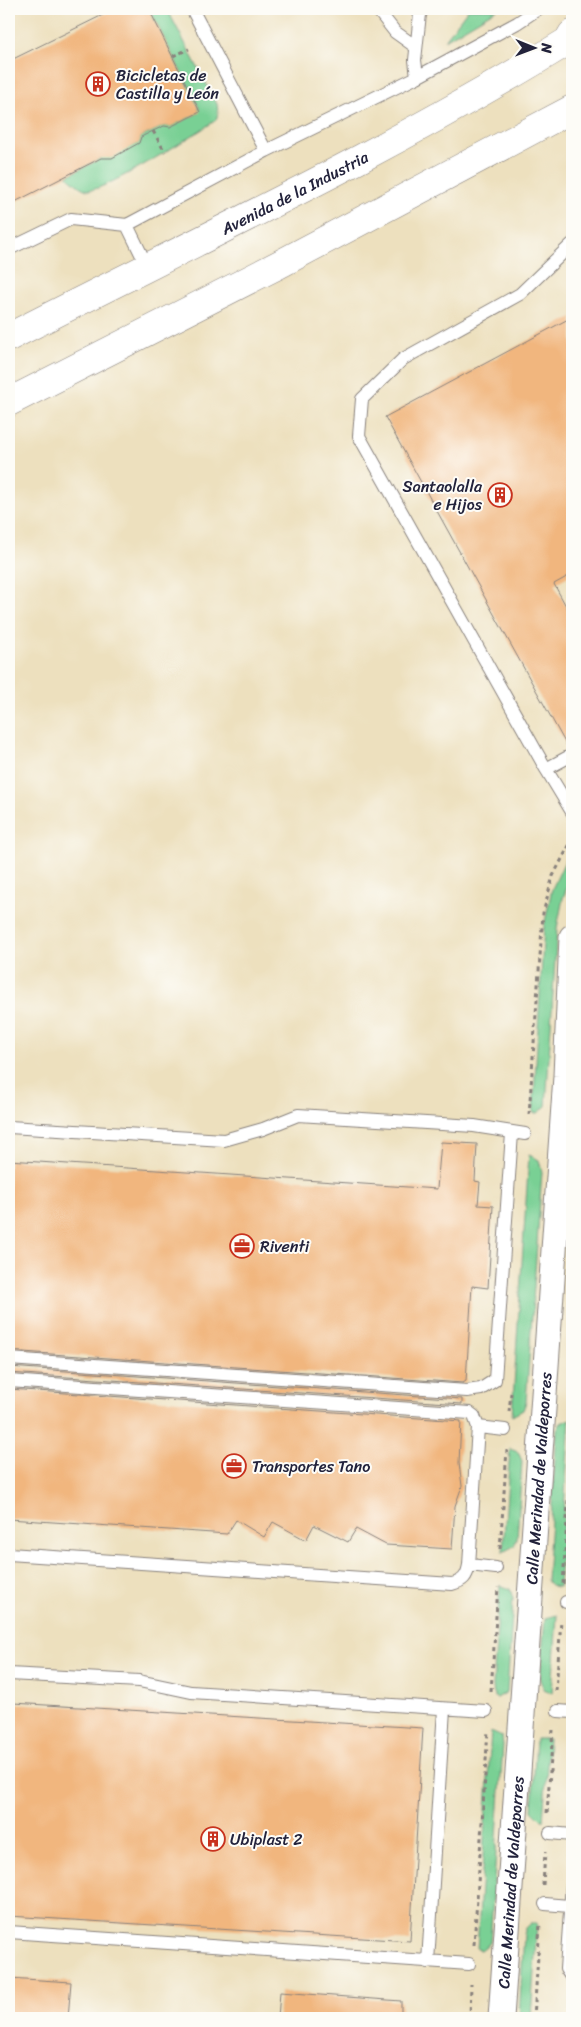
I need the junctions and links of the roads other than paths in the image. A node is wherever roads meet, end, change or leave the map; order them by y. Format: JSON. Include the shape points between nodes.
{"nodes":[{"id":1,"x":192,"y":9,"type":"edge"},
{"id":2,"x":377,"y":9,"type":"edge"},
{"id":3,"x":424,"y":9,"type":"edge"},
{"id":4,"x":538,"y":9,"type":"edge"},
{"id":5,"x":572,"y":34,"type":"edge"},
{"id":6,"x":416,"y":47,"type":"junction"},
{"id":7,"x":418,"y":77,"type":"junction"},
{"id":8,"x":572,"y":109,"type":"edge"},
{"id":9,"x":266,"y":151,"type":"junction"},
{"id":10,"x":127,"y":225,"type":"junction"},
{"id":11,"x":572,"y":244,"type":"edge"},
{"id":12,"x":9,"y":250,"type":"edge"},
{"id":13,"x":147,"y":266,"type":"junction"},
{"id":14,"x":9,"y":337,"type":"edge"},
{"id":15,"x":9,"y":402,"type":"edge"},
{"id":16,"x":572,"y":754,"type":"edge"},
{"id":17,"x":546,"y":769,"type":"junction"},
{"id":18,"x":572,"y":812,"type":"edge"},
{"id":19,"x":572,"y":938,"type":"edge"},
{"id":20,"x":9,"y":1127,"type":"edge"},
{"id":21,"x":9,"y":1360,"type":"edge"},
{"id":22,"x":9,"y":1381,"type":"edge"},
{"id":23,"x":478,"y":1427,"type":"junction"},
{"id":24,"x":505,"y":1430,"type":"dead end"},
{"id":25,"x":9,"y":1554,"type":"edge"},
{"id":26,"x":469,"y":1566,"type":"junction"},
{"id":27,"x":496,"y":1568,"type":"dead end"},
{"id":28,"x":9,"y":1674,"type":"edge"},
{"id":29,"x":444,"y":1709,"type":"junction"},
{"id":30,"x":486,"y":1711,"type":"dead end"},
{"id":31,"x":558,"y":1712,"type":"dead end"},
{"id":32,"x":572,"y":1712,"type":"edge"},
{"id":33,"x":550,"y":1833,"type":"dead end"},
{"id":34,"x":572,"y":1835,"type":"edge"},
{"id":35,"x":572,"y":1883,"type":"edge"},
{"id":36,"x":545,"y":1904,"type":"dead end"},
{"id":37,"x":569,"y":1906,"type":"junction"},
{"id":38,"x":9,"y":1932,"type":"edge"},
{"id":39,"x":428,"y":1962,"type":"junction"},
{"id":40,"x":469,"y":1964,"type":"dead end"},
{"id":41,"x":572,"y":1978,"type":"edge"},
{"id":42,"x":502,"y":2018,"type":"edge"}],
"edges":[{"from":1,"to":9,"type":"lane"},
{"from":2,"to":6,"type":"lane","via":[[395,32]]},
{"from":3,"to":6,"type":"lane","via":[[420,14]]},
{"from":4,"to":7,"type":"lane"},
{"from":5,"to":13,"type":"main road","name":"Avenida de la Industria","via":[[568,41],[427,124]]},
{"from":6,"to":7,"type":"lane","via":[[414,60]]},
{"from":7,"to":9,"type":"lane"},
{"from":8,"to":15,"type":"main road","via":[[278,265]]},
{"from":9,"to":10,"type":"lane"},
{"from":10,"to":12,"type":"lane","via":[[71,218]]},
{"from":10,"to":13,"type":"lane"},
{"from":11,"to":17,"type":"lane","via":[[520,294],[403,359],[362,398],[359,436]]},
{"from":13,"to":14,"type":"main road","name":"Avenida de la Industria"},
{"from":16,"to":17,"type":"lane"},
{"from":17,"to":18,"type":"lane"},
{"from":19,"to":42,"type":"street","name":"Calle Merindad de Valdeporres","via":[[566,1076]]},
{"from":20,"to":21,"type":"lane","via":[[224,1140],[298,1115],[474,1126],[519,1134],[495,1380],[481,1389],[467,1391]]},
{"from":22,"to":23,"type":"lane","via":[[460,1411],[474,1416]]},
{"from":23,"to":24,"type":"lane"},
{"from":23,"to":26,"type":"lane"},
{"from":25,"to":26,"type":"lane","via":[[452,1584],[460,1582],[468,1574]]},
{"from":26,"to":27,"type":"lane"},
{"from":28,"to":29,"type":"lane","via":[[139,1681],[191,1692]]},
{"from":29,"to":30,"type":"lane"},
{"from":29,"to":39,"type":"lane"},
{"from":31,"to":32,"type":"lane"},
{"from":33,"to":34,"type":"lane"},
{"from":35,"to":37,"type":"lane"},
{"from":36,"to":37,"type":"lane"},
{"from":37,"to":41,"type":"lane","via":[[566,1969]]},
{"from":38,"to":39,"type":"lane"},
{"from":39,"to":40,"type":"lane"}]}
